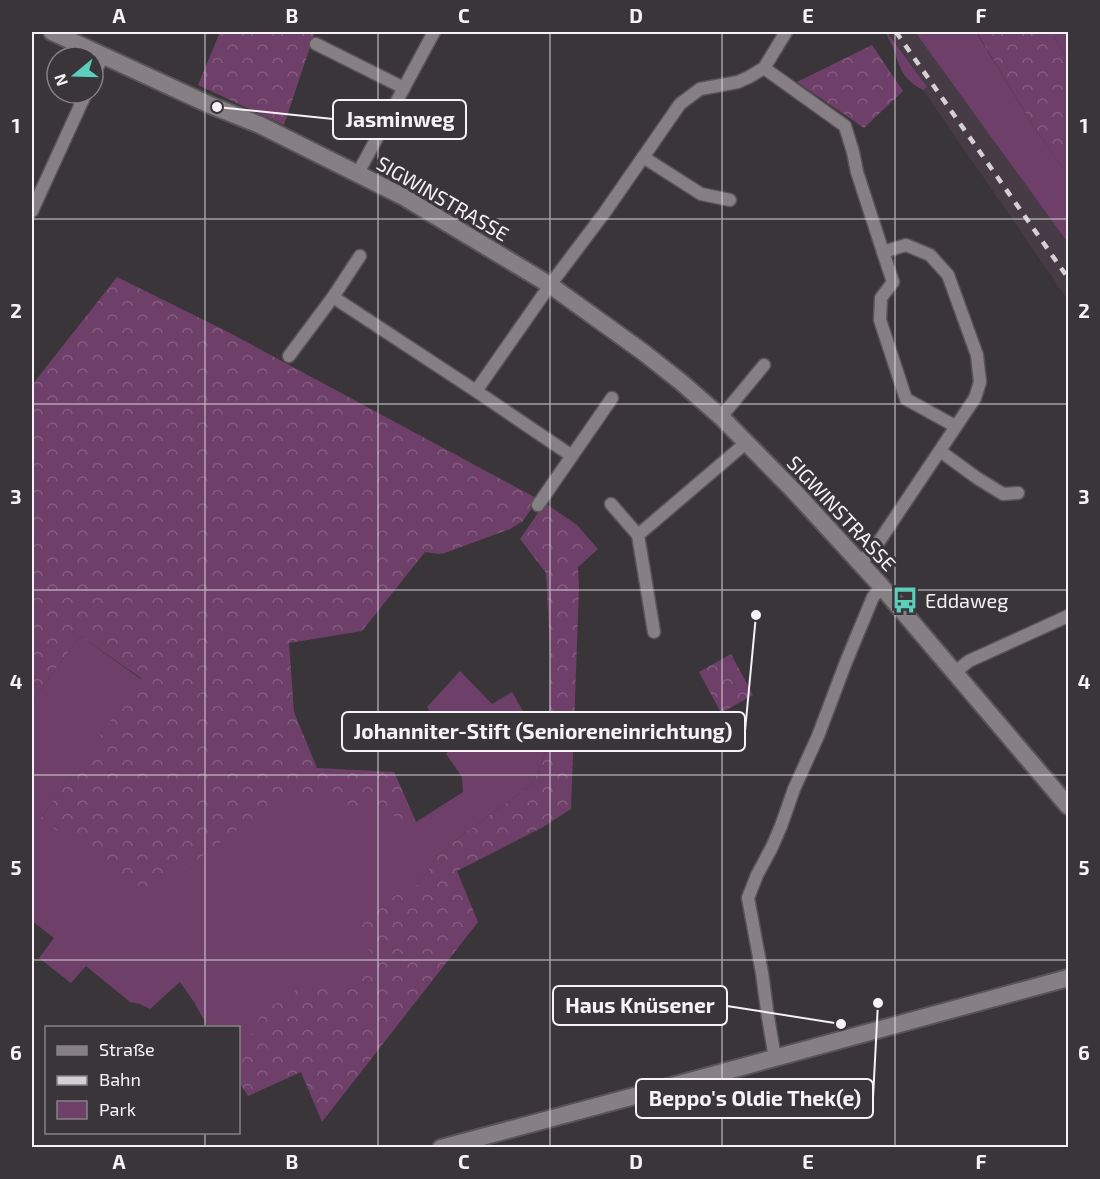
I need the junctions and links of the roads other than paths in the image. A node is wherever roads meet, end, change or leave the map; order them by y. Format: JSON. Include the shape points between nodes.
{"nodes":[{"id":1,"x":52,"y":32,"type":"edge"},
{"id":2,"x":434,"y":32,"type":"edge"},
{"id":3,"x":786,"y":32,"type":"edge"},
{"id":4,"x":76,"y":37,"type":"edge"},
{"id":5,"x":316,"y":44,"type":"dead end"},
{"id":6,"x":105,"y":56,"type":"edge"},
{"id":7,"x":764,"y":68,"type":"junction"},
{"id":8,"x":404,"y":88,"type":"junction"},
{"id":9,"x":81,"y":105,"type":"edge"},
{"id":10,"x":643,"y":157,"type":"junction"},
{"id":11,"x":358,"y":173,"type":"junction"},
{"id":12,"x":730,"y":200,"type":"dead end"},
{"id":13,"x":32,"y":211,"type":"edge"},
{"id":14,"x":883,"y":252,"type":"junction"},
{"id":15,"x":360,"y":256,"type":"dead end"},
{"id":16,"x":550,"y":285,"type":"junction"},
{"id":17,"x":333,"y":297,"type":"junction"},
{"id":18,"x":289,"y":356,"type":"dead end"},
{"id":19,"x":764,"y":365,"type":"dead end"},
{"id":20,"x":476,"y":391,"type":"junction"},
{"id":21,"x":612,"y":398,"type":"dead end"},
{"id":22,"x":721,"y":417,"type":"junction"},
{"id":23,"x":955,"y":426,"type":"junction"},
{"id":24,"x":747,"y":442,"type":"junction"},
{"id":25,"x":940,"y":451,"type":"junction"},
{"id":26,"x":572,"y":456,"type":"junction"},
{"id":27,"x":1018,"y":493,"type":"dead end"},
{"id":28,"x":611,"y":504,"type":"dead end"},
{"id":29,"x":538,"y":505,"type":"dead end"},
{"id":30,"x":638,"y":535,"type":"junction"},
{"id":31,"x":860,"y":562,"type":"junction"},
{"id":32,"x":882,"y":587,"type":"junction"},
{"id":33,"x":1068,"y":616,"type":"edge"},
{"id":34,"x":654,"y":632,"type":"dead end"},
{"id":35,"x":955,"y":672,"type":"junction"},
{"id":36,"x":1068,"y":806,"type":"edge"},
{"id":37,"x":1068,"y":978,"type":"edge"},
{"id":38,"x":774,"y":1058,"type":"junction"},
{"id":39,"x":441,"y":1148,"type":"edge"}],
"edges":[{"from":1,"to":4,"type":"street","name":"SIGWINSTRASSE"},
{"from":2,"to":8,"type":"street"},
{"from":3,"to":7,"type":"street"},
{"from":5,"to":8,"type":"street"},
{"from":6,"to":11,"type":"street","name":"SIGWINSTRASSE"},
{"from":7,"to":10,"type":"street","via":[[738,82],[700,89],[680,104]]},
{"from":7,"to":14,"type":"street","via":[[845,126]]},
{"from":8,"to":11,"type":"street"},
{"from":9,"to":13,"type":"street"},
{"from":10,"to":12,"type":"street","via":[[701,194]]},
{"from":10,"to":16,"type":"street"},
{"from":11,"to":16,"type":"street","name":"SIGWINSTRASSE"},
{"from":14,"to":23,"type":"street","via":[[893,282],[881,298],[880,320],[906,399]]},
{"from":14,"to":23,"type":"street","via":[[906,245],[930,255],[948,275],[977,355],[980,382],[975,398]]},
{"from":15,"to":17,"type":"street"},
{"from":16,"to":20,"type":"street"},
{"from":16,"to":22,"type":"street","name":"SIGWINSTRASSE","via":[[644,352]]},
{"from":17,"to":18,"type":"street"},
{"from":17,"to":20,"type":"street"},
{"from":19,"to":22,"type":"street"},
{"from":20,"to":26,"type":"street"},
{"from":21,"to":26,"type":"street"},
{"from":22,"to":24,"type":"street","name":"SIGWINSTRASSE"},
{"from":23,"to":25,"type":"street"},
{"from":24,"to":30,"type":"street"},
{"from":24,"to":31,"type":"street","name":"SIGWINSTRASSE"},
{"from":25,"to":27,"type":"street","via":[[1003,494]]},
{"from":25,"to":31,"type":"street","via":[[874,549]]},
{"from":26,"to":29,"type":"street"},
{"from":28,"to":30,"type":"street"},
{"from":30,"to":34,"type":"street"},
{"from":31,"to":32,"type":"street","name":"SIGWINSTRASSE"},
{"from":32,"to":35,"type":"street","name":"SIGWINSTRASSE"},
{"from":32,"to":38,"type":"street","via":[[873,597],[748,898]]},
{"from":33,"to":35,"type":"street","via":[[969,660]]},
{"from":35,"to":36,"type":"street","name":"SIGWINSTRASSE"},
{"from":37,"to":38,"type":"street"},
{"from":38,"to":39,"type":"street"}]}
